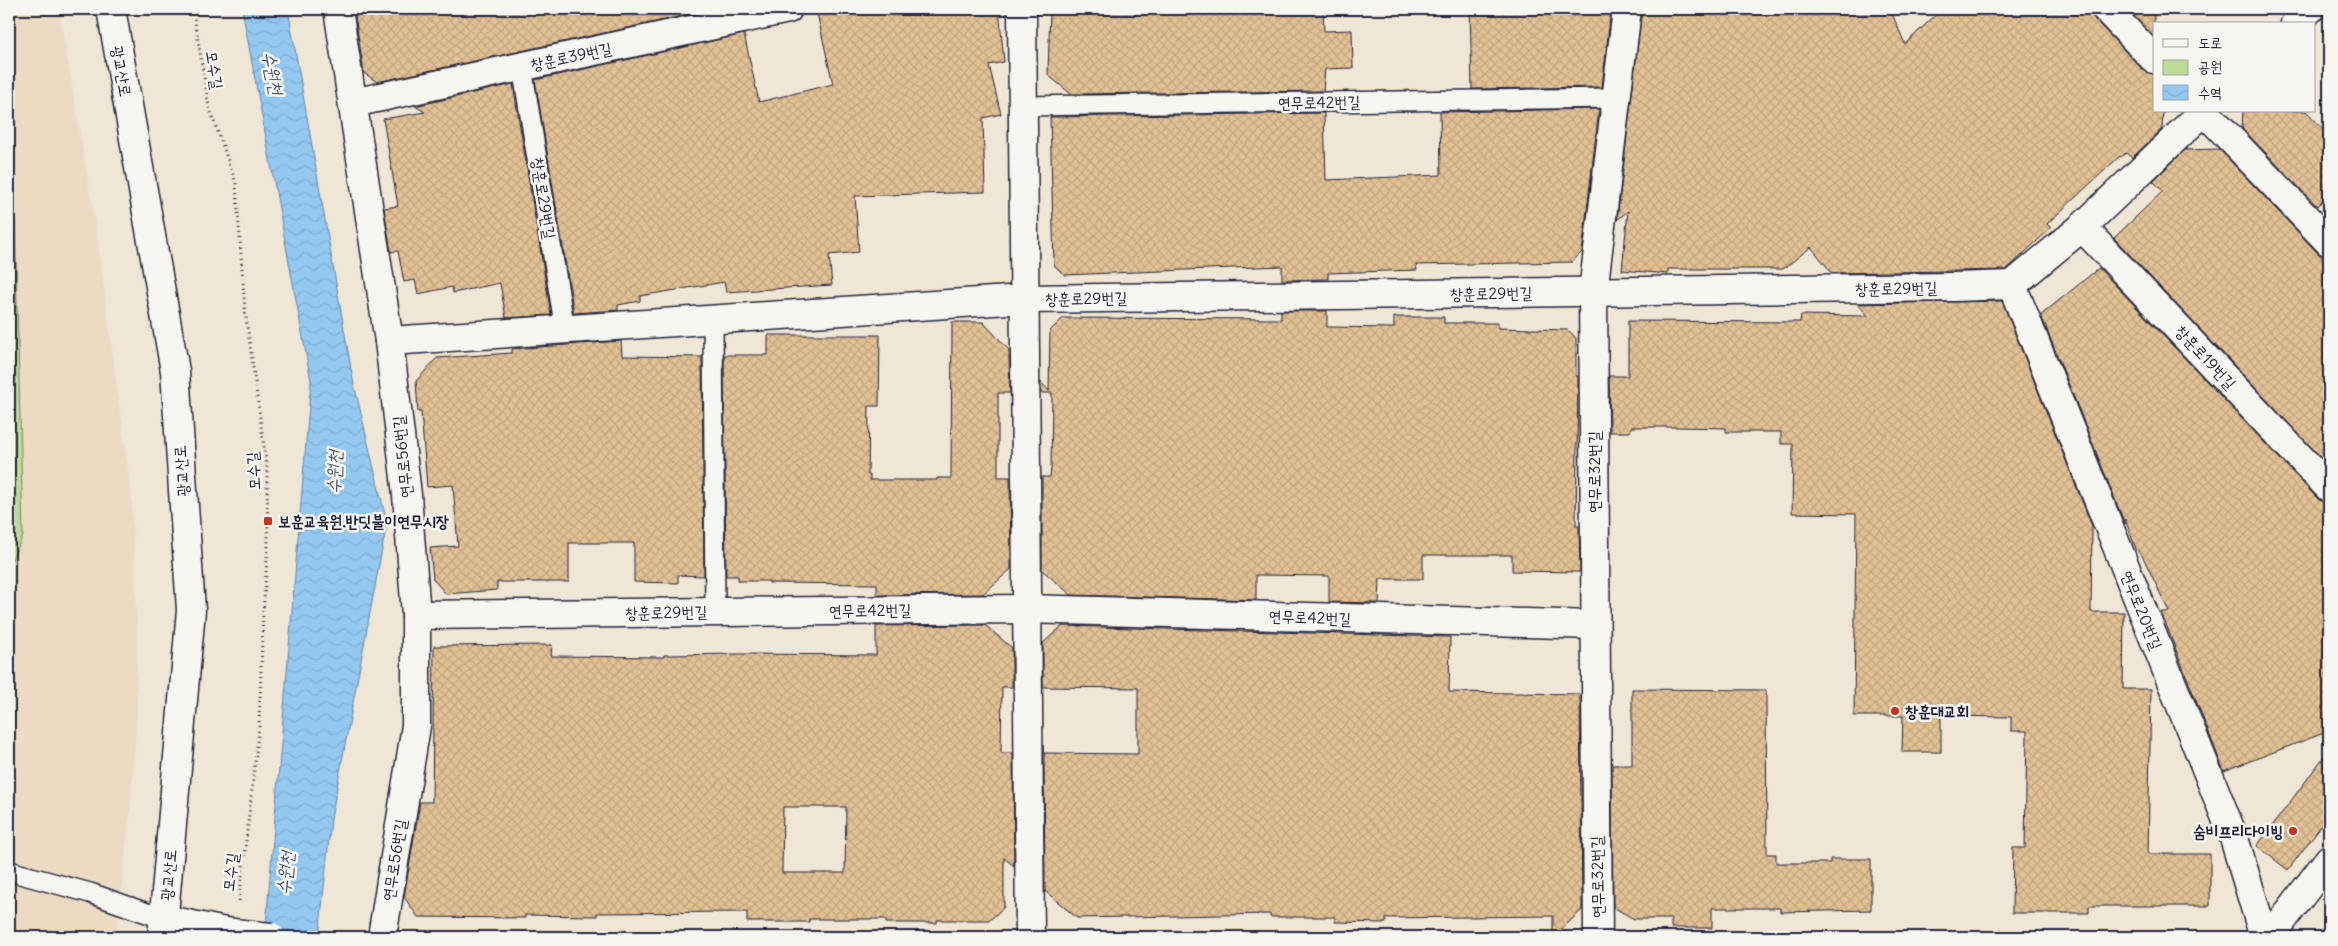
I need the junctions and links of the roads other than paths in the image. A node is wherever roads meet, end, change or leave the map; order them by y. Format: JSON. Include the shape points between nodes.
{"nodes":[{"id":1,"x":111,"y":9,"type":"edge"},
{"id":2,"x":338,"y":9,"type":"edge"},
{"id":3,"x":788,"y":9,"type":"edge"},
{"id":4,"x":1022,"y":9,"type":"edge"},
{"id":5,"x":1627,"y":9,"type":"edge"},
{"id":6,"x":2106,"y":9,"type":"edge"},
{"id":7,"x":2310,"y":9,"type":"edge"},
{"id":8,"x":2297,"y":22,"type":"edge"},
{"id":9,"x":2153,"y":58,"type":"edge"},
{"id":10,"x":522,"y":66,"type":"junction"},
{"id":11,"x":1616,"y":98,"type":"junction"},
{"id":12,"x":353,"y":103,"type":"junction"},
{"id":13,"x":1022,"y":106,"type":"junction"},
{"id":14,"x":2203,"y":112,"type":"edge"},
{"id":15,"x":2205,"y":112,"type":"edge"},
{"id":16,"x":2082,"y":227,"type":"junction"},
{"id":17,"x":2329,"y":242,"type":"edge"},
{"id":18,"x":2012,"y":284,"type":"junction"},
{"id":19,"x":1593,"y":292,"type":"junction"},
{"id":20,"x":1024,"y":299,"type":"junction"},
{"id":21,"x":712,"y":320,"type":"junction"},
{"id":22,"x":565,"y":330,"type":"junction"},
{"id":23,"x":389,"y":341,"type":"junction"},
{"id":24,"x":2329,"y":488,"type":"edge"},
{"id":25,"x":1025,"y":608,"type":"junction"},
{"id":26,"x":716,"y":612,"type":"junction"},
{"id":27,"x":416,"y":615,"type":"junction"},
{"id":28,"x":1595,"y":625,"type":"junction"},
{"id":29,"x":2329,"y":859,"type":"edge"},
{"id":30,"x":9,"y":871,"type":"edge"},
{"id":31,"x":163,"y":928,"type":"edge"},
{"id":32,"x":271,"y":937,"type":"edge"},
{"id":33,"x":382,"y":937,"type":"edge"},
{"id":34,"x":1030,"y":937,"type":"edge"},
{"id":35,"x":1598,"y":937,"type":"edge"},
{"id":36,"x":2264,"y":937,"type":"edge"},
{"id":37,"x":2270,"y":937,"type":"edge"}],
"edges":[{"from":1,"to":31,"type":"street","name":"광교산로","via":[[175,371],[191,610]]},
{"from":2,"to":12,"type":"street","name":"연무로56번길"},
{"from":3,"to":10,"type":"street","name":"창훈로39번길"},
{"from":4,"to":13,"type":"street"},
{"from":5,"to":11,"type":"street","name":"연무로32번길"},
{"from":6,"to":9,"type":"street"},
{"from":7,"to":8,"type":"street"},
{"from":10,"to":12,"type":"street","name":"창훈로39번길"},
{"from":10,"to":22,"type":"lane","name":"창훈로29번길"},
{"from":11,"to":13,"type":"lane","name":"연무로42번길"},
{"from":11,"to":19,"type":"street","name":"연무로32번길"},
{"from":12,"to":23,"type":"street","name":"연무로56번길"},
{"from":13,"to":20,"type":"street"},
{"from":14,"to":16,"type":"street"},
{"from":15,"to":17,"type":"street"},
{"from":16,"to":18,"type":"street"},
{"from":16,"to":24,"type":"street","name":"창훈로19번길"},
{"from":18,"to":19,"type":"street","name":"창훈로29번길"},
{"from":18,"to":36,"type":"street","name":"연무로20번길","via":[[2234,838]]},
{"from":19,"to":20,"type":"street","name":"창훈로29번길"},
{"from":19,"to":28,"type":"street","name":"연무로32번길"},
{"from":20,"to":21,"type":"street","name":"창훈로29번길"},
{"from":20,"to":25,"type":"street"},
{"from":21,"to":22,"type":"street","name":"창훈로29번길"},
{"from":21,"to":26,"type":"lane","name":"창훈로29번길"},
{"from":22,"to":23,"type":"street","name":"창훈로29번길"},
{"from":23,"to":27,"type":"street","name":"연무로56번길","via":[[407,495]]},
{"from":25,"to":26,"type":"street","name":"연무로42번길"},
{"from":25,"to":28,"type":"street","name":"연무로42번길"},
{"from":25,"to":34,"type":"street"},
{"from":26,"to":27,"type":"street","name":"창훈로29번길"},
{"from":27,"to":33,"type":"street","name":"연무로56번길","via":[[416,726]]},
{"from":28,"to":35,"type":"street","name":"연무로32번길"},
{"from":29,"to":37,"type":"street"},
{"from":30,"to":31,"type":"lane","via":[[90,893]]},
{"from":31,"to":32,"type":"street","bridge":true}]}
